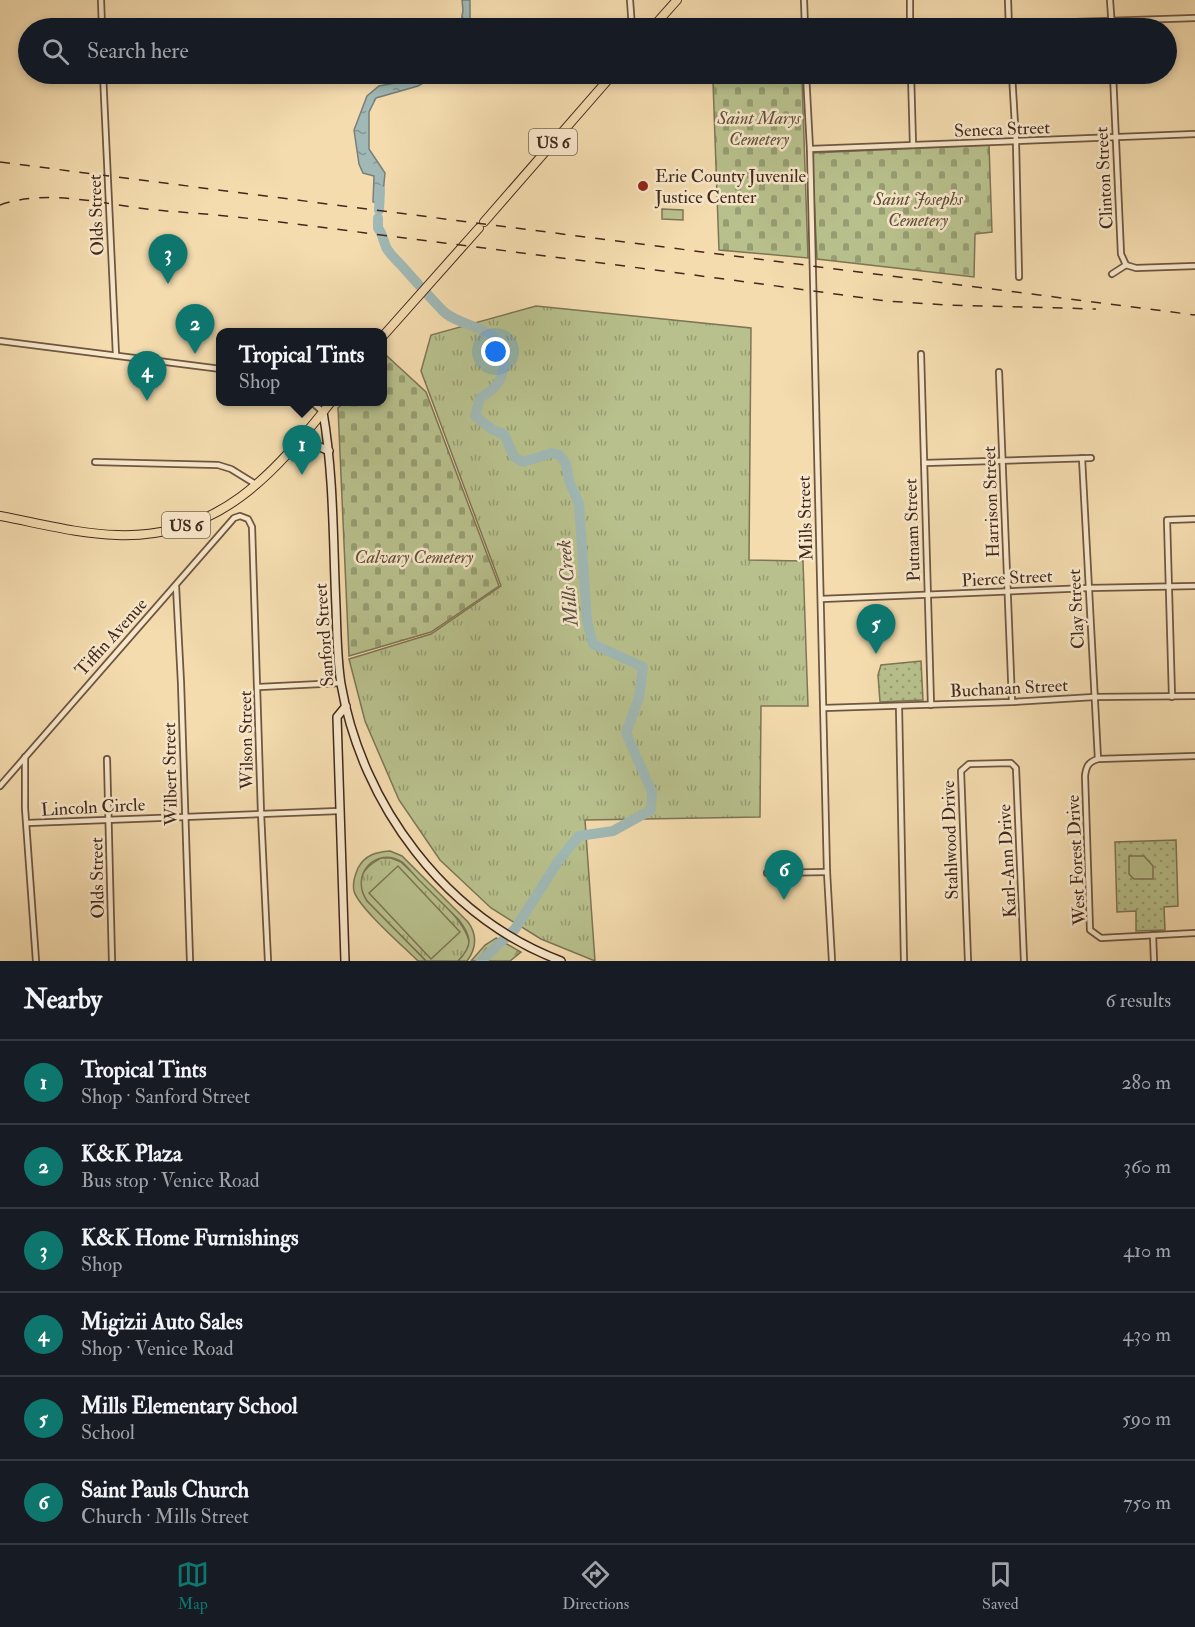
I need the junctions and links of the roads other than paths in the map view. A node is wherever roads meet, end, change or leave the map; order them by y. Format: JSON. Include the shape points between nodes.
{"nodes":[{"id":1,"x":101,"y":0,"type":"edge"},
{"id":2,"x":630,"y":0,"type":"edge"},
{"id":3,"x":677,"y":0,"type":"edge"},
{"id":4,"x":804,"y":0,"type":"edge"},
{"id":5,"x":910,"y":0,"type":"edge"},
{"id":6,"x":1008,"y":0,"type":"edge"},
{"id":7,"x":1110,"y":0,"type":"edge"},
{"id":8,"x":102,"y":18,"type":"edge"},
{"id":9,"x":631,"y":18,"type":"edge"},
{"id":10,"x":661,"y":18,"type":"edge"},
{"id":11,"x":805,"y":18,"type":"edge"},
{"id":12,"x":910,"y":18,"type":"edge"},
{"id":13,"x":1009,"y":18,"type":"edge"},
{"id":14,"x":1111,"y":18,"type":"edge"},
{"id":15,"x":1195,"y":18,"type":"edge"},
{"id":16,"x":1177,"y":19,"type":"edge"},
{"id":17,"x":104,"y":84,"type":"edge"},
{"id":18,"x":604,"y":84,"type":"edge"},
{"id":19,"x":807,"y":84,"type":"edge"},
{"id":20,"x":911,"y":84,"type":"edge"},
{"id":21,"x":1013,"y":84,"type":"edge"},
{"id":22,"x":1113,"y":84,"type":"edge"},
{"id":23,"x":1195,"y":134,"type":"edge"},
{"id":24,"x":1115,"y":138,"type":"junction"},
{"id":25,"x":1016,"y":142,"type":"junction"},
{"id":26,"x":913,"y":145,"type":"junction"},
{"id":27,"x":810,"y":149,"type":"junction"},
{"id":28,"x":1126,"y":265,"type":"junction"},
{"id":29,"x":1195,"y":266,"type":"edge"},
{"id":30,"x":1112,"y":274,"type":"dead end"},
{"id":31,"x":1019,"y":277,"type":"dead end"},
{"id":32,"x":387,"y":332,"type":"edge"},
{"id":33,"x":0,"y":341,"type":"edge"},
{"id":34,"x":921,"y":354,"type":"dead end"},
{"id":35,"x":116,"y":355,"type":"junction"},
{"id":36,"x":216,"y":368,"type":"edge"},
{"id":37,"x":999,"y":372,"type":"dead end"},
{"id":38,"x":316,"y":406,"type":"edge"},
{"id":39,"x":328,"y":406,"type":"edge"},
{"id":40,"x":323,"y":412,"type":"junction"},
{"id":41,"x":296,"y":445,"type":"junction"},
{"id":42,"x":329,"y":451,"type":"junction"},
{"id":43,"x":1082,"y":458,"type":"junction"},
{"id":44,"x":1091,"y":458,"type":"dead end"},
{"id":45,"x":1002,"y":460,"type":"junction"},
{"id":46,"x":95,"y":462,"type":"dead end"},
{"id":47,"x":924,"y":463,"type":"junction"},
{"id":48,"x":257,"y":485,"type":"junction"},
{"id":49,"x":0,"y":516,"type":"edge"},
{"id":50,"x":248,"y":519,"type":"joint"},
{"id":51,"x":1195,"y":519,"type":"edge"},
{"id":52,"x":176,"y":586,"type":"junction"},
{"id":53,"x":1195,"y":586,"type":"edge"},
{"id":54,"x":1089,"y":588,"type":"junction"},
{"id":55,"x":1168,"y":588,"type":"junction"},
{"id":56,"x":1008,"y":591,"type":"junction"},
{"id":57,"x":928,"y":596,"type":"junction"},
{"id":58,"x":821,"y":599,"type":"junction"},
{"id":59,"x":341,"y":683,"type":"junction"},
{"id":60,"x":258,"y":687,"type":"junction"},
{"id":61,"x":1195,"y":696,"type":"edge"},
{"id":62,"x":1094,"y":697,"type":"junction"},
{"id":63,"x":1172,"y":697,"type":"junction"},
{"id":64,"x":1012,"y":702,"type":"junction"},
{"id":65,"x":931,"y":705,"type":"junction"},
{"id":66,"x":346,"y":706,"type":"junction"},
{"id":67,"x":899,"y":707,"type":"junction"},
{"id":68,"x":824,"y":708,"type":"junction"},
{"id":69,"x":25,"y":756,"type":"junction"},
{"id":70,"x":1195,"y":756,"type":"edge"},
{"id":71,"x":107,"y":759,"type":"dead end"},
{"id":72,"x":1098,"y":759,"type":"junction"},
{"id":73,"x":1011,"y":763,"type":"joint"},
{"id":74,"x":0,"y":786,"type":"edge"},
{"id":75,"x":339,"y":811,"type":"junction"},
{"id":76,"x":261,"y":813,"type":"junction"},
{"id":77,"x":184,"y":816,"type":"junction"},
{"id":78,"x":109,"y":820,"type":"junction"},
{"id":79,"x":27,"y":824,"type":"junction"},
{"id":80,"x":828,"y":872,"type":"junction"},
{"id":81,"x":767,"y":873,"type":"dead end"},
{"id":82,"x":1195,"y":933,"type":"edge"},
{"id":83,"x":1153,"y":935,"type":"junction"},
{"id":84,"x":36,"y":961,"type":"edge"},
{"id":85,"x":112,"y":961,"type":"edge"},
{"id":86,"x":190,"y":961,"type":"edge"},
{"id":87,"x":268,"y":961,"type":"edge"},
{"id":88,"x":345,"y":961,"type":"edge"},
{"id":89,"x":559,"y":961,"type":"edge"},
{"id":90,"x":832,"y":961,"type":"edge"},
{"id":91,"x":904,"y":961,"type":"edge"},
{"id":92,"x":968,"y":961,"type":"edge"},
{"id":93,"x":1024,"y":961,"type":"edge"},
{"id":94,"x":1154,"y":961,"type":"edge"}],
"edges":[{"from":1,"to":8,"type":"street"},
{"from":2,"to":9,"type":"street"},
{"from":3,"to":10,"type":"main road"},
{"from":4,"to":11,"type":"street"},
{"from":5,"to":12,"type":"street"},
{"from":6,"to":13,"type":"street"},
{"from":7,"to":14,"type":"street"},
{"from":15,"to":16,"type":"street"},
{"from":17,"to":35,"type":"street","name":"Olds Street"},
{"from":18,"to":32,"type":"main road","number":"US 6"},
{"from":19,"to":27,"type":"street","name":"Mills Street"},
{"from":20,"to":26,"type":"street"},
{"from":21,"to":25,"type":"street"},
{"from":22,"to":24,"type":"street","name":"Clinton Street"},
{"from":23,"to":24,"type":"street","name":"Seneca Street"},
{"from":24,"to":25,"type":"street","name":"Seneca Street"},
{"from":24,"to":28,"type":"street","name":"Clinton Street","via":[[1121,255]]},
{"from":25,"to":26,"type":"street","name":"Seneca Street"},
{"from":25,"to":31,"type":"street"},
{"from":26,"to":27,"type":"street","name":"Seneca Street"},
{"from":27,"to":58,"type":"street","name":"Mills Street"},
{"from":28,"to":29,"type":"street"},
{"from":28,"to":30,"type":"street"},
{"from":33,"to":35,"type":"street"},
{"from":34,"to":47,"type":"street","name":"Putnam Street"},
{"from":35,"to":36,"type":"street"},
{"from":37,"to":45,"type":"street","name":"Harrison Street"},
{"from":38,"to":40,"type":"street"},
{"from":39,"to":40,"type":"main road","number":"US 6"},
{"from":40,"to":41,"type":"main road","number":"US 6"},
{"from":40,"to":42,"type":"main road","name":"Sanford Street"},
{"from":41,"to":42,"type":"main road","via":[[311,443]]},
{"from":41,"to":48,"type":"main road","number":"US 6"},
{"from":42,"to":59,"type":"main road","name":"Sanford Street"},
{"from":43,"to":44,"type":"street"},
{"from":43,"to":45,"type":"street"},
{"from":43,"to":54,"type":"street","name":"Clay Street"},
{"from":45,"to":47,"type":"street"},
{"from":45,"to":56,"type":"street","name":"Harrison Street"},
{"from":46,"to":48,"type":"street","via":[[218,465]]},
{"from":47,"to":57,"type":"street","name":"Putnam Street"},
{"from":48,"to":49,"type":"main road","number":"US 6","via":[[219,512],[156,533],[115,535]]},
{"from":50,"to":52,"type":"street","name":"Tiffin Avenue","via":[[234,518]]},
{"from":50,"to":60,"type":"street","name":"Wilson Street","via":[[252,527]]},
{"from":51,"to":55,"type":"street","via":[[1167,520]]},
{"from":52,"to":69,"type":"street","name":"Tiffin Avenue"},
{"from":52,"to":77,"type":"street","name":"Wilbert Street"},
{"from":53,"to":55,"type":"street","name":"Pierce Street"},
{"from":54,"to":55,"type":"street","name":"Pierce Street"},
{"from":54,"to":56,"type":"street","name":"Pierce Street"},
{"from":54,"to":62,"type":"street","name":"Clay Street"},
{"from":55,"to":63,"type":"street"},
{"from":56,"to":57,"type":"street","name":"Pierce Street"},
{"from":56,"to":64,"type":"street","name":"Harrison Street"},
{"from":57,"to":58,"type":"street","name":"Pierce Street"},
{"from":57,"to":65,"type":"street","name":"Putnam Street"},
{"from":58,"to":68,"type":"street","name":"Mills Street"},
{"from":59,"to":60,"type":"street"},
{"from":59,"to":66,"type":"main road","name":"Sanford Street"},
{"from":60,"to":76,"type":"street","name":"Wilson Street"},
{"from":61,"to":63,"type":"street","name":"Buchanan Street"},
{"from":62,"to":63,"type":"street","name":"Buchanan Street"},
{"from":62,"to":64,"type":"street","name":"Buchanan Street"},
{"from":62,"to":72,"type":"street","name":"Clay Street"},
{"from":64,"to":65,"type":"street","name":"Buchanan Street"},
{"from":65,"to":67,"type":"street","name":"Buchanan Street"},
{"from":66,"to":75,"type":"main road","name":"Sanford Street","via":[[337,717]]},
{"from":66,"to":89,"type":"main road","via":[[353,735],[379,796],[405,837],[443,884],[514,939]]},
{"from":67,"to":68,"type":"street","name":"Buchanan Street"},
{"from":67,"to":91,"type":"street"},
{"from":68,"to":80,"type":"street","name":"Mills Street"},
{"from":69,"to":74,"type":"street","name":"Tiffin Avenue"},
{"from":69,"to":79,"type":"street"},
{"from":70,"to":72,"type":"street"},
{"from":71,"to":78,"type":"street","name":"Olds Street"},
{"from":72,"to":83,"type":"street","name":"West Forest Drive","via":[[1087,765],[1085,776],[1090,930],[1101,938]]},
{"from":73,"to":92,"type":"street","name":"Stahlwood Drive","via":[[969,764],[961,771]]},
{"from":73,"to":93,"type":"street","name":"Karl-Ann Drive","via":[[1016,768]]},
{"from":75,"to":76,"type":"street","name":"Lincoln Circle"},
{"from":75,"to":88,"type":"main road","name":"Sanford Street"},
{"from":76,"to":77,"type":"street","name":"Lincoln Circle"},
{"from":76,"to":87,"type":"street","name":"Wilson Street"},
{"from":77,"to":78,"type":"street","name":"Lincoln Circle"},
{"from":77,"to":86,"type":"street","name":"Wilbert Street"},
{"from":78,"to":79,"type":"street","name":"Lincoln Circle"},
{"from":78,"to":85,"type":"street","name":"Olds Street"},
{"from":79,"to":84,"type":"street"},
{"from":80,"to":81,"type":"street"},
{"from":80,"to":90,"type":"street","name":"Mills Street"},
{"from":82,"to":83,"type":"street"},
{"from":83,"to":94,"type":"street"}]}
